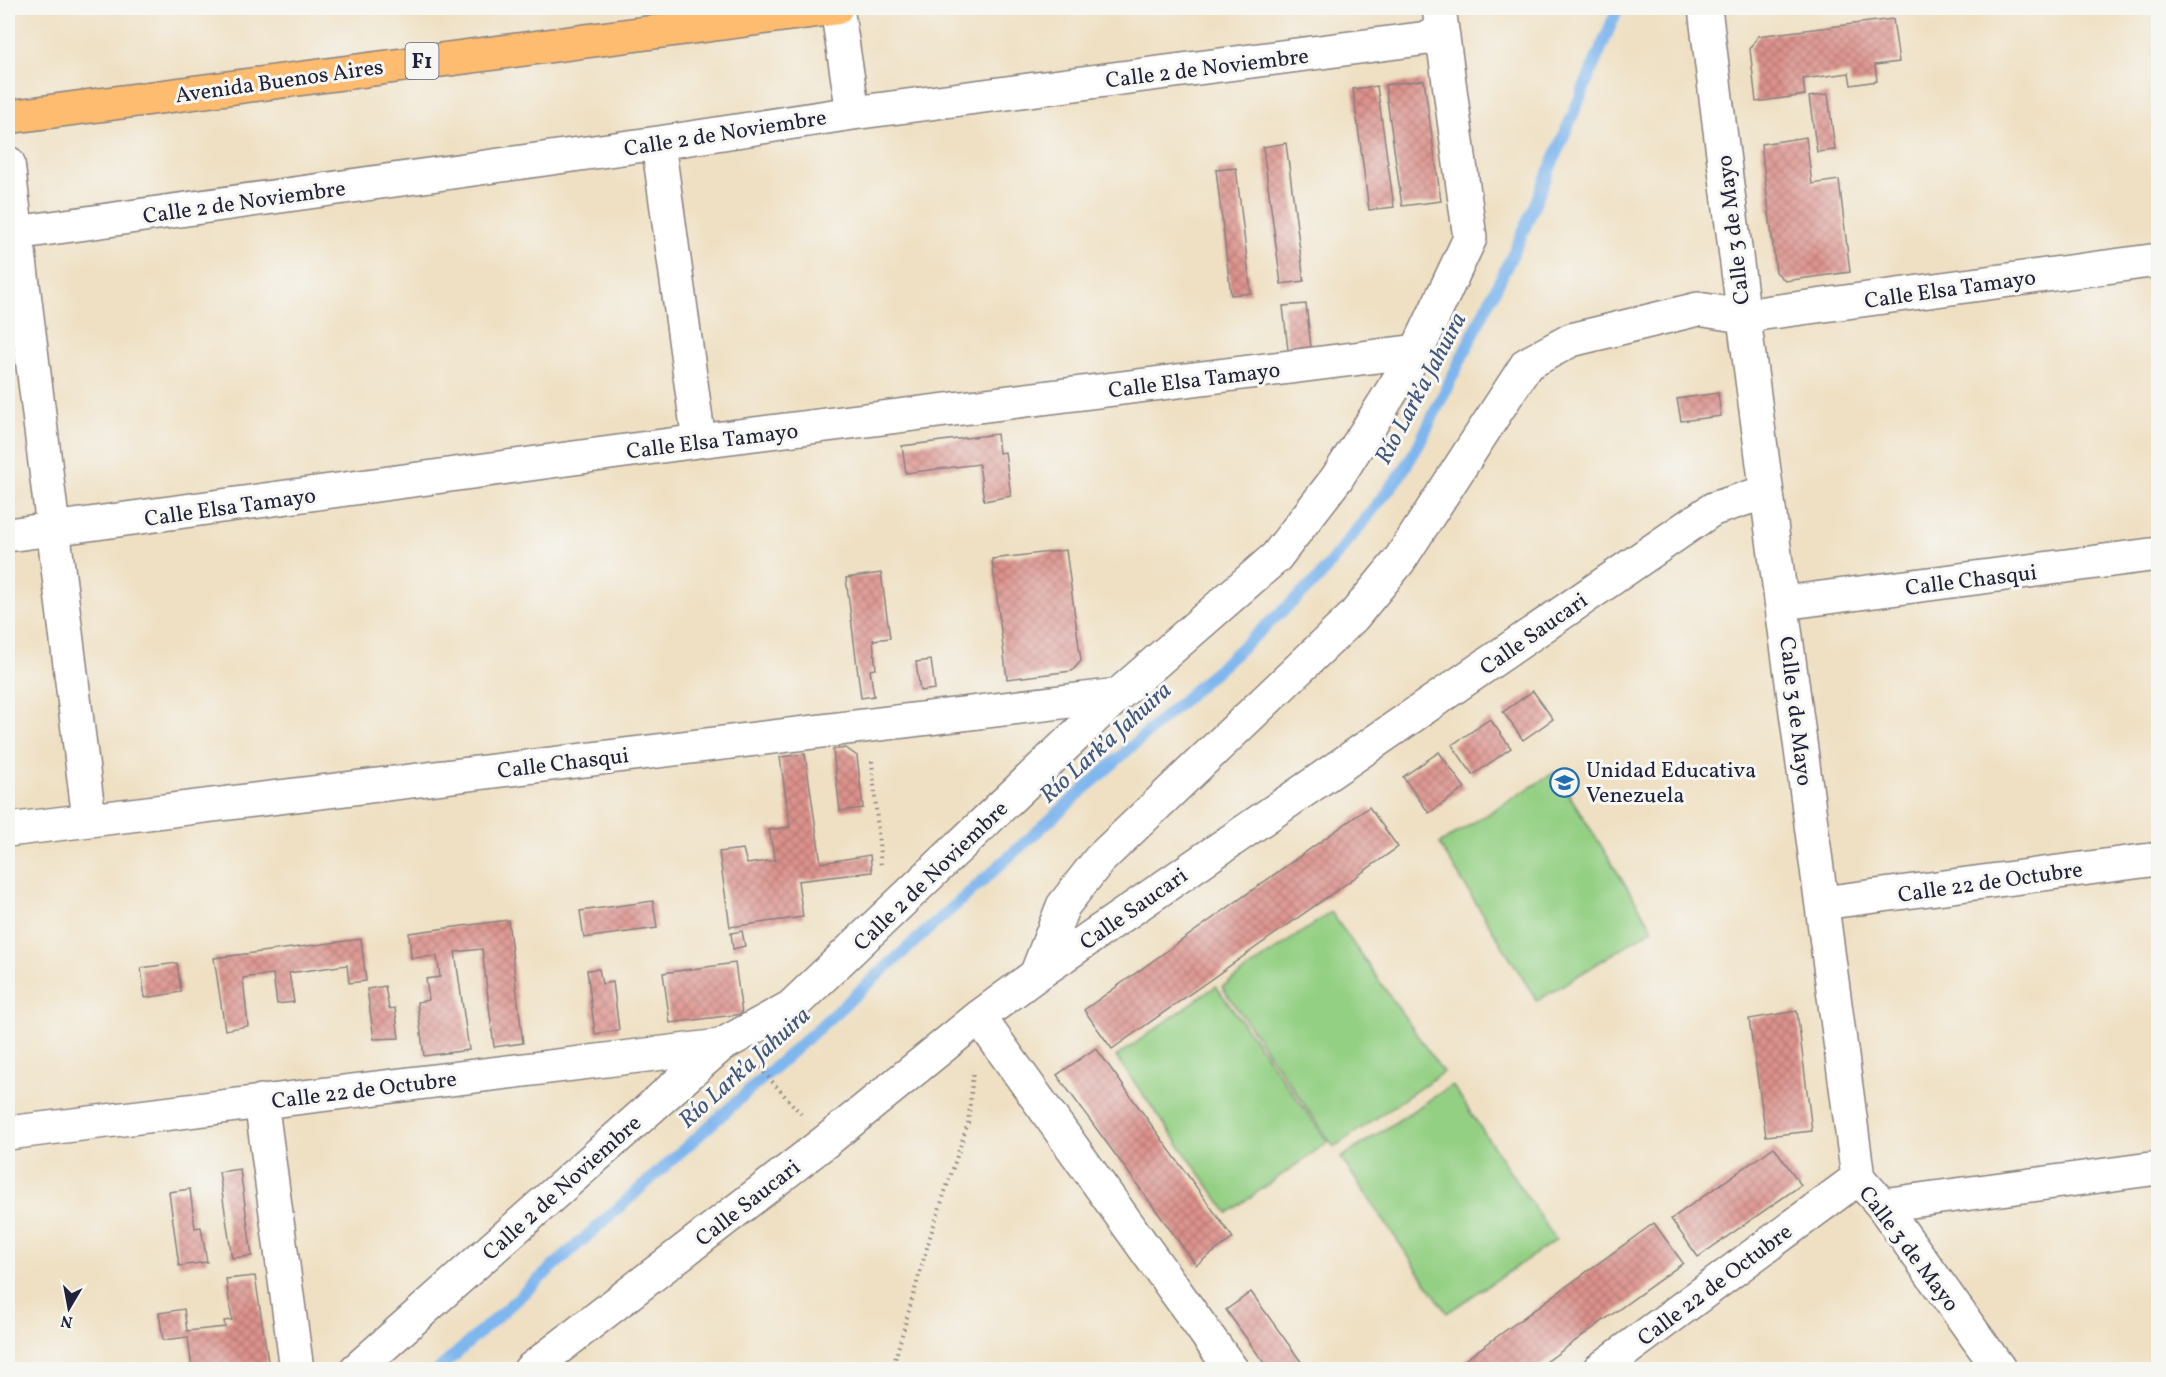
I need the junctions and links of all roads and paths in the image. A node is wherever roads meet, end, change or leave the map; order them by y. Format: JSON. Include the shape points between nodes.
{"nodes":[{"id":1,"x":837,"y":8,"type":"edge"},
{"id":2,"x":1705,"y":8,"type":"edge"},
{"id":3,"x":717,"y":15,"type":"edge"},
{"id":4,"x":1441,"y":22,"type":"edge"},
{"id":5,"x":853,"y":112,"type":"junction"},
{"id":6,"x":8,"y":117,"type":"edge"},
{"id":7,"x":658,"y":143,"type":"junction"},
{"id":8,"x":8,"y":163,"type":"edge"},
{"id":9,"x":13,"y":233,"type":"edge"},
{"id":10,"x":2158,"y":260,"type":"edge"},
{"id":11,"x":1742,"y":315,"type":"junction"},
{"id":12,"x":1417,"y":351,"type":"junction"},
{"id":13,"x":699,"y":441,"type":"junction"},
{"id":14,"x":1766,"y":492,"type":"junction"},
{"id":15,"x":54,"y":530,"type":"junction"},
{"id":16,"x":8,"y":535,"type":"edge"},
{"id":17,"x":2158,"y":554,"type":"edge"},
{"id":18,"x":1783,"y":603,"type":"junction"},
{"id":19,"x":1118,"y":695,"type":"junction"},
{"id":20,"x":866,"y":726,"type":"junction"},
{"id":21,"x":89,"y":819,"type":"junction"},
{"id":22,"x":8,"y":830,"type":"edge"},
{"id":23,"x":2158,"y":859,"type":"edge"},
{"id":24,"x":880,"y":872,"type":"dead end"},
{"id":25,"x":1822,"y":903,"type":"junction"},
{"id":26,"x":1036,"y":975,"type":"junction"},
{"id":27,"x":979,"y":1017,"type":"junction"},
{"id":28,"x":720,"y":1046,"type":"junction"},
{"id":29,"x":757,"y":1065,"type":"dead end"},
{"id":30,"x":261,"y":1101,"type":"junction"},
{"id":31,"x":807,"y":1121,"type":"dead end"},
{"id":32,"x":8,"y":1133,"type":"edge"},
{"id":33,"x":2158,"y":1168,"type":"edge"},
{"id":34,"x":1858,"y":1178,"type":"junction"},
{"id":35,"x":1882,"y":1205,"type":"junction"},
{"id":36,"x":1603,"y":1369,"type":"edge"},
{"id":37,"x":297,"y":1370,"type":"edge"},
{"id":38,"x":356,"y":1370,"type":"edge"},
{"id":39,"x":530,"y":1370,"type":"edge"},
{"id":40,"x":892,"y":1370,"type":"edge"},
{"id":41,"x":1232,"y":1370,"type":"edge"},
{"id":42,"x":2000,"y":1370,"type":"edge"}],
"edges":[{"from":1,"to":3,"type":"highway","name":"Avenida Buenos Aires","number":"F1"},
{"from":1,"to":5,"type":"street"},
{"from":2,"to":11,"type":"street","name":"Calle 3 de Mayo"},
{"from":3,"to":6,"type":"highway","name":"Avenida Buenos Aires","number":"F1"},
{"from":4,"to":5,"type":"street","name":"Calle 2 de Noviembre"},
{"from":4,"to":12,"type":"street","name":"Calle 2 de Noviembre","via":[[1470,238]]},
{"from":5,"to":7,"type":"street","name":"Calle 2 de Noviembre"},
{"from":7,"to":9,"type":"street","name":"Calle 2 de Noviembre"},
{"from":7,"to":13,"type":"street"},
{"from":8,"to":9,"type":"street"},
{"from":9,"to":15,"type":"street"},
{"from":10,"to":11,"type":"street","name":"Calle Elsa Tamayo"},
{"from":11,"to":14,"type":"street","name":"Calle 3 de Mayo"},
{"from":11,"to":26,"type":"street","name":"Calle Elsa Tamayo","via":[[1698,309],[1571,340],[1527,364],[1399,561],[1353,617],[1099,860],[1063,906]]},
{"from":12,"to":13,"type":"street","name":"Calle Elsa Tamayo"},
{"from":12,"to":19,"type":"street","name":"Calle 2 de Noviembre","via":[[1337,478],[1276,557]]},
{"from":13,"to":15,"type":"street","name":"Calle Elsa Tamayo"},
{"from":14,"to":18,"type":"street","name":"Calle 3 de Mayo"},
{"from":14,"to":26,"type":"street","name":"Calle Saucari","via":[[1713,509]]},
{"from":15,"to":16,"type":"street","name":"Calle Elsa Tamayo"},
{"from":15,"to":21,"type":"street"},
{"from":17,"to":18,"type":"street","name":"Calle Chasqui"},
{"from":18,"to":25,"type":"street","name":"Calle 3 de Mayo"},
{"from":19,"to":20,"type":"street","name":"Calle Chasqui"},
{"from":19,"to":28,"type":"street","name":"Calle 2 de Noviembre","via":[[791,1007]]},
{"from":20,"to":21,"type":"street","name":"Calle Chasqui"},
{"from":20,"to":24,"type":"path"},
{"from":21,"to":22,"type":"street","name":"Calle Chasqui"},
{"from":23,"to":25,"type":"street","name":"Calle 22 de Octubre"},
{"from":25,"to":34,"type":"street","name":"Calle 3 de Mayo"},
{"from":26,"to":27,"type":"street","name":"Calle Saucari"},
{"from":27,"to":39,"type":"street","name":"Calle Saucari","via":[[816,1149]]},
{"from":27,"to":40,"type":"path","via":[[968,1124]]},
{"from":27,"to":41,"type":"street"},
{"from":28,"to":30,"type":"street","name":"Calle 22 de Octubre"},
{"from":28,"to":38,"type":"street","name":"Calle 2 de Noviembre"},
{"from":29,"to":31,"type":"path"},
{"from":30,"to":32,"type":"street","name":"Calle 22 de Octubre"},
{"from":30,"to":37,"type":"street"},
{"from":33,"to":35,"type":"street"},
{"from":34,"to":35,"type":"street","name":"Calle 3 de Mayo"},
{"from":34,"to":36,"type":"street","name":"Calle 22 de Octubre"},
{"from":35,"to":42,"type":"street","name":"Calle 3 de Mayo"}]}
